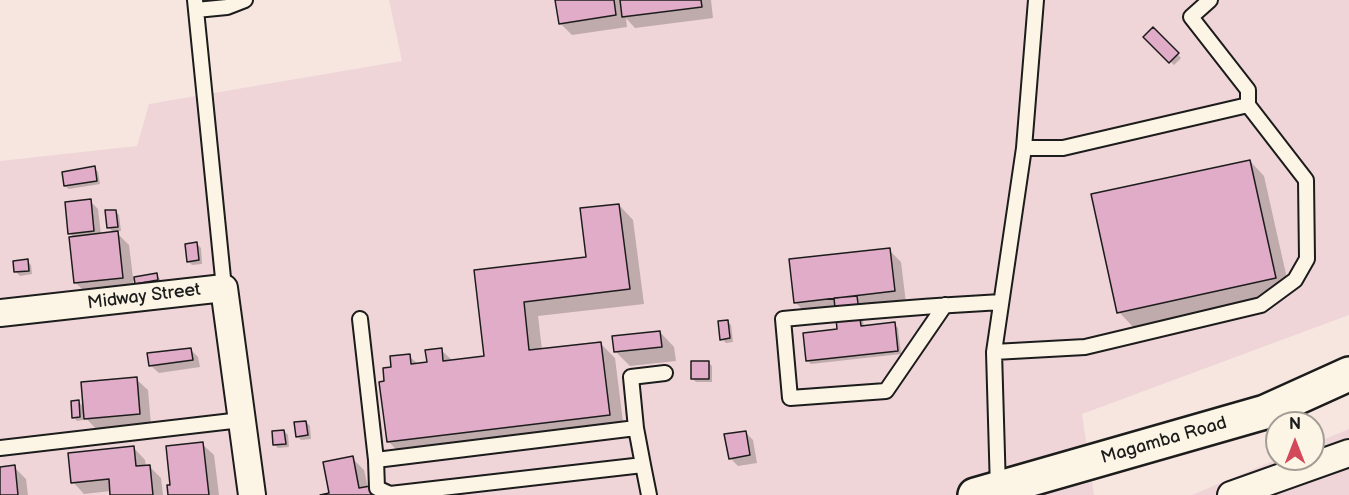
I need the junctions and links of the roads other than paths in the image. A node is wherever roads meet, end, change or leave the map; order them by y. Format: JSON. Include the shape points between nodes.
{"nodes":[{"id":1,"x":245,"y":0,"type":"edge"},
{"id":2,"x":1036,"y":0,"type":"edge"},
{"id":3,"x":1210,"y":0,"type":"edge"},
{"id":4,"x":196,"y":5,"type":"edge"},
{"id":5,"x":1248,"y":105,"type":"junction"},
{"id":6,"x":1024,"y":148,"type":"junction"},
{"id":7,"x":224,"y":288,"type":"junction"},
{"id":8,"x":1001,"y":302,"type":"junction"},
{"id":9,"x":945,"y":305,"type":"junction"},
{"id":10,"x":0,"y":313,"type":"edge"},
{"id":11,"x":360,"y":319,"type":"dead end"},
{"id":12,"x":994,"y":352,"type":"junction"},
{"id":13,"x":665,"y":373,"type":"dead end"},
{"id":14,"x":1349,"y":374,"type":"edge"},
{"id":15,"x":241,"y":420,"type":"junction"},
{"id":16,"x":636,"y":428,"type":"junction"},
{"id":17,"x":0,"y":448,"type":"edge"},
{"id":18,"x":1349,"y":453,"type":"edge"},
{"id":19,"x":376,"y":460,"type":"junction"},
{"id":20,"x":644,"y":465,"type":"junction"},
{"id":21,"x":986,"y":492,"type":"edge"},
{"id":22,"x":252,"y":495,"type":"edge"},
{"id":23,"x":649,"y":495,"type":"edge"},
{"id":24,"x":1231,"y":495,"type":"edge"}],
"edges":[{"from":1,"to":4,"type":"lane","via":[[227,8]]},
{"from":2,"to":6,"type":"lane"},
{"from":3,"to":5,"type":"lane","via":[[1191,17],[1248,90]]},
{"from":4,"to":7,"type":"lane"},
{"from":5,"to":6,"type":"lane","via":[[1063,148]]},
{"from":5,"to":12,"type":"lane","via":[[1306,180],[1307,259],[1295,280],[1261,305],[1084,347]]},
{"from":6,"to":8,"type":"lane"},
{"from":7,"to":10,"type":"street","name":"Midway Street"},
{"from":7,"to":15,"type":"street","name":"Midway Street"},
{"from":8,"to":9,"type":"lane"},
{"from":8,"to":12,"type":"lane"},
{"from":9,"to":9,"type":"lane","via":[[783,319],[790,398],[886,391]]},
{"from":11,"to":19,"type":"lane"},
{"from":12,"to":21,"type":"lane"},
{"from":13,"to":16,"type":"lane","via":[[631,377]]},
{"from":14,"to":21,"type":"highway","name":"Magamba Road","via":[[1265,412]]},
{"from":15,"to":17,"type":"lane"},
{"from":15,"to":22,"type":"street","name":"Midway Street"},
{"from":16,"to":19,"type":"lane"},
{"from":16,"to":20,"type":"lane"},
{"from":18,"to":24,"type":"street"},
{"from":19,"to":20,"type":"lane","via":[[377,488],[390,494]]},
{"from":20,"to":23,"type":"lane"}]}
